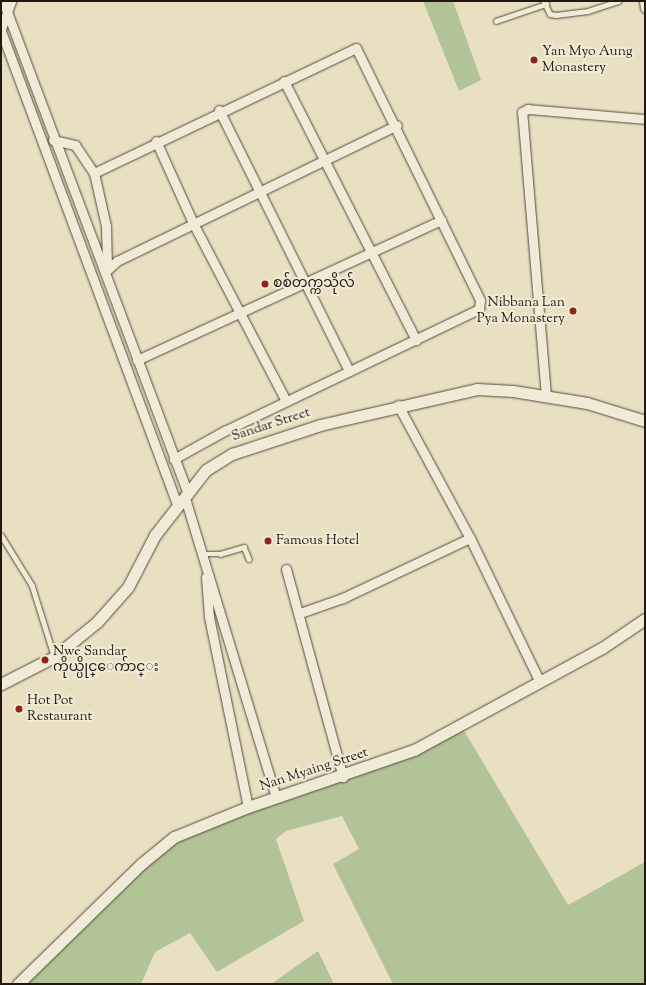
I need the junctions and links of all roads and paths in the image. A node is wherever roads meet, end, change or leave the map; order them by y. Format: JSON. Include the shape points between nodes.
{"nodes":[{"id":1,"x":3,"y":1,"type":"edge"},
{"id":2,"x":11,"y":1,"type":"edge"},
{"id":3,"x":618,"y":1,"type":"edge"},
{"id":4,"x":644,"y":1,"type":"edge"},
{"id":5,"x":545,"y":2,"type":"edge"},
{"id":6,"x":645,"y":8,"type":"edge"},
{"id":7,"x":7,"y":12,"type":"junction"},
{"id":8,"x":496,"y":21,"type":"dead end"},
{"id":9,"x":1,"y":30,"type":"edge"},
{"id":10,"x":284,"y":81,"type":"junction"},
{"id":11,"x":219,"y":110,"type":"junction"},
{"id":12,"x":645,"y":119,"type":"edge"},
{"id":13,"x":397,"y":125,"type":"junction"},
{"id":14,"x":54,"y":140,"type":"junction"},
{"id":15,"x":156,"y":141,"type":"junction"},
{"id":16,"x":326,"y":162,"type":"junction"},
{"id":17,"x":94,"y":173,"type":"junction"},
{"id":18,"x":260,"y":193,"type":"junction"},
{"id":19,"x":441,"y":220,"type":"junction"},
{"id":20,"x":194,"y":225,"type":"junction"},
{"id":21,"x":370,"y":253,"type":"junction"},
{"id":22,"x":106,"y":269,"type":"junction"},
{"id":23,"x":306,"y":284,"type":"junction"},
{"id":24,"x":239,"y":316,"type":"junction"},
{"id":25,"x":416,"y":340,"type":"junction"},
{"id":26,"x":138,"y":360,"type":"junction"},
{"id":27,"x":349,"y":371,"type":"junction"},
{"id":28,"x":546,"y":396,"type":"junction"},
{"id":29,"x":286,"y":401,"type":"junction"},
{"id":30,"x":398,"y":405,"type":"junction"},
{"id":31,"x":645,"y":421,"type":"edge"},
{"id":32,"x":174,"y":459,"type":"junction"},
{"id":33,"x":184,"y":500,"type":"junction"},
{"id":34,"x":1,"y":534,"type":"edge"},
{"id":35,"x":470,"y":538,"type":"junction"},
{"id":36,"x":204,"y":554,"type":"junction"},
{"id":37,"x":249,"y":559,"type":"dead end"},
{"id":38,"x":286,"y":569,"type":"dead end"},
{"id":39,"x":300,"y":613,"type":"junction"},
{"id":40,"x":645,"y":619,"type":"edge"},
{"id":41,"x":54,"y":657,"type":"junction"},
{"id":42,"x":540,"y":682,"type":"junction"},
{"id":43,"x":1,"y":684,"type":"edge"},
{"id":44,"x":343,"y":777,"type":"junction"},
{"id":45,"x":276,"y":797,"type":"junction"},
{"id":46,"x":248,"y":807,"type":"junction"},
{"id":47,"x":18,"y":984,"type":"edge"}],
"edges":[{"from":1,"to":7,"type":"street"},
{"from":2,"to":7,"type":"street"},
{"from":3,"to":5,"type":"lane","via":[[588,11],[556,15],[550,14]]},
{"from":4,"to":6,"type":"street"},
{"from":5,"to":8,"type":"lane"},
{"from":7,"to":9,"type":"street"},
{"from":7,"to":14,"type":"street"},
{"from":9,"to":33,"type":"street"},
{"from":10,"to":11,"type":"street"},
{"from":10,"to":13,"type":"street","via":[[356,48]]},
{"from":10,"to":16,"type":"street"},
{"from":11,"to":15,"type":"street"},
{"from":11,"to":18,"type":"street"},
{"from":12,"to":28,"type":"street","via":[[528,109],[522,112]]},
{"from":13,"to":16,"type":"street"},
{"from":13,"to":19,"type":"street"},
{"from":14,"to":17,"type":"street","via":[[75,145]]},
{"from":14,"to":22,"type":"street"},
{"from":15,"to":17,"type":"street"},
{"from":15,"to":20,"type":"street"},
{"from":16,"to":18,"type":"street"},
{"from":16,"to":21,"type":"street"},
{"from":17,"to":22,"type":"street","via":[[106,226]]},
{"from":18,"to":20,"type":"street"},
{"from":18,"to":23,"type":"street"},
{"from":19,"to":21,"type":"street"},
{"from":19,"to":25,"type":"street","via":[[481,307]]},
{"from":20,"to":22,"type":"street"},
{"from":20,"to":24,"type":"street"},
{"from":21,"to":23,"type":"street"},
{"from":21,"to":25,"type":"street"},
{"from":22,"to":26,"type":"street"},
{"from":23,"to":24,"type":"street"},
{"from":23,"to":27,"type":"street"},
{"from":24,"to":26,"type":"street"},
{"from":24,"to":29,"type":"street"},
{"from":25,"to":27,"type":"street"},
{"from":26,"to":32,"type":"street"},
{"from":27,"to":29,"type":"street"},
{"from":28,"to":30,"type":"street","name":"Sandar Street","via":[[477,389]]},
{"from":28,"to":31,"type":"street","name":"Sandar Street","via":[[619,411]]},
{"from":29,"to":32,"type":"street"},
{"from":30,"to":33,"type":"street","name":"Sandar Street","via":[[232,454],[206,470]]},
{"from":30,"to":35,"type":"street"},
{"from":32,"to":33,"type":"street"},
{"from":33,"to":36,"type":"street"},
{"from":33,"to":41,"type":"street","name":"Sandar Street","via":[[155,535],[128,587],[86,632]]},
{"from":34,"to":41,"type":"lane","via":[[32,585]]},
{"from":35,"to":39,"type":"street","via":[[343,598]]},
{"from":35,"to":42,"type":"street"},
{"from":36,"to":37,"type":"lane","via":[[220,554],[244,547]]},
{"from":36,"to":45,"type":"street"},
{"from":36,"to":46,"type":"street","via":[[208,617]]},
{"from":38,"to":39,"type":"street"},
{"from":39,"to":44,"type":"street"},
{"from":40,"to":42,"type":"street","name":"Nan Myaing Street"},
{"from":41,"to":43,"type":"street","name":"Sandar Street"},
{"from":42,"to":44,"type":"street","name":"Nan Myaing Street","via":[[414,750]]},
{"from":44,"to":45,"type":"street","name":"Nan Myaing Street"},
{"from":45,"to":46,"type":"street","name":"Nan Myaing Street"},
{"from":46,"to":47,"type":"street","name":"Nan Myaing Street","via":[[190,829],[157,850]]}]}
